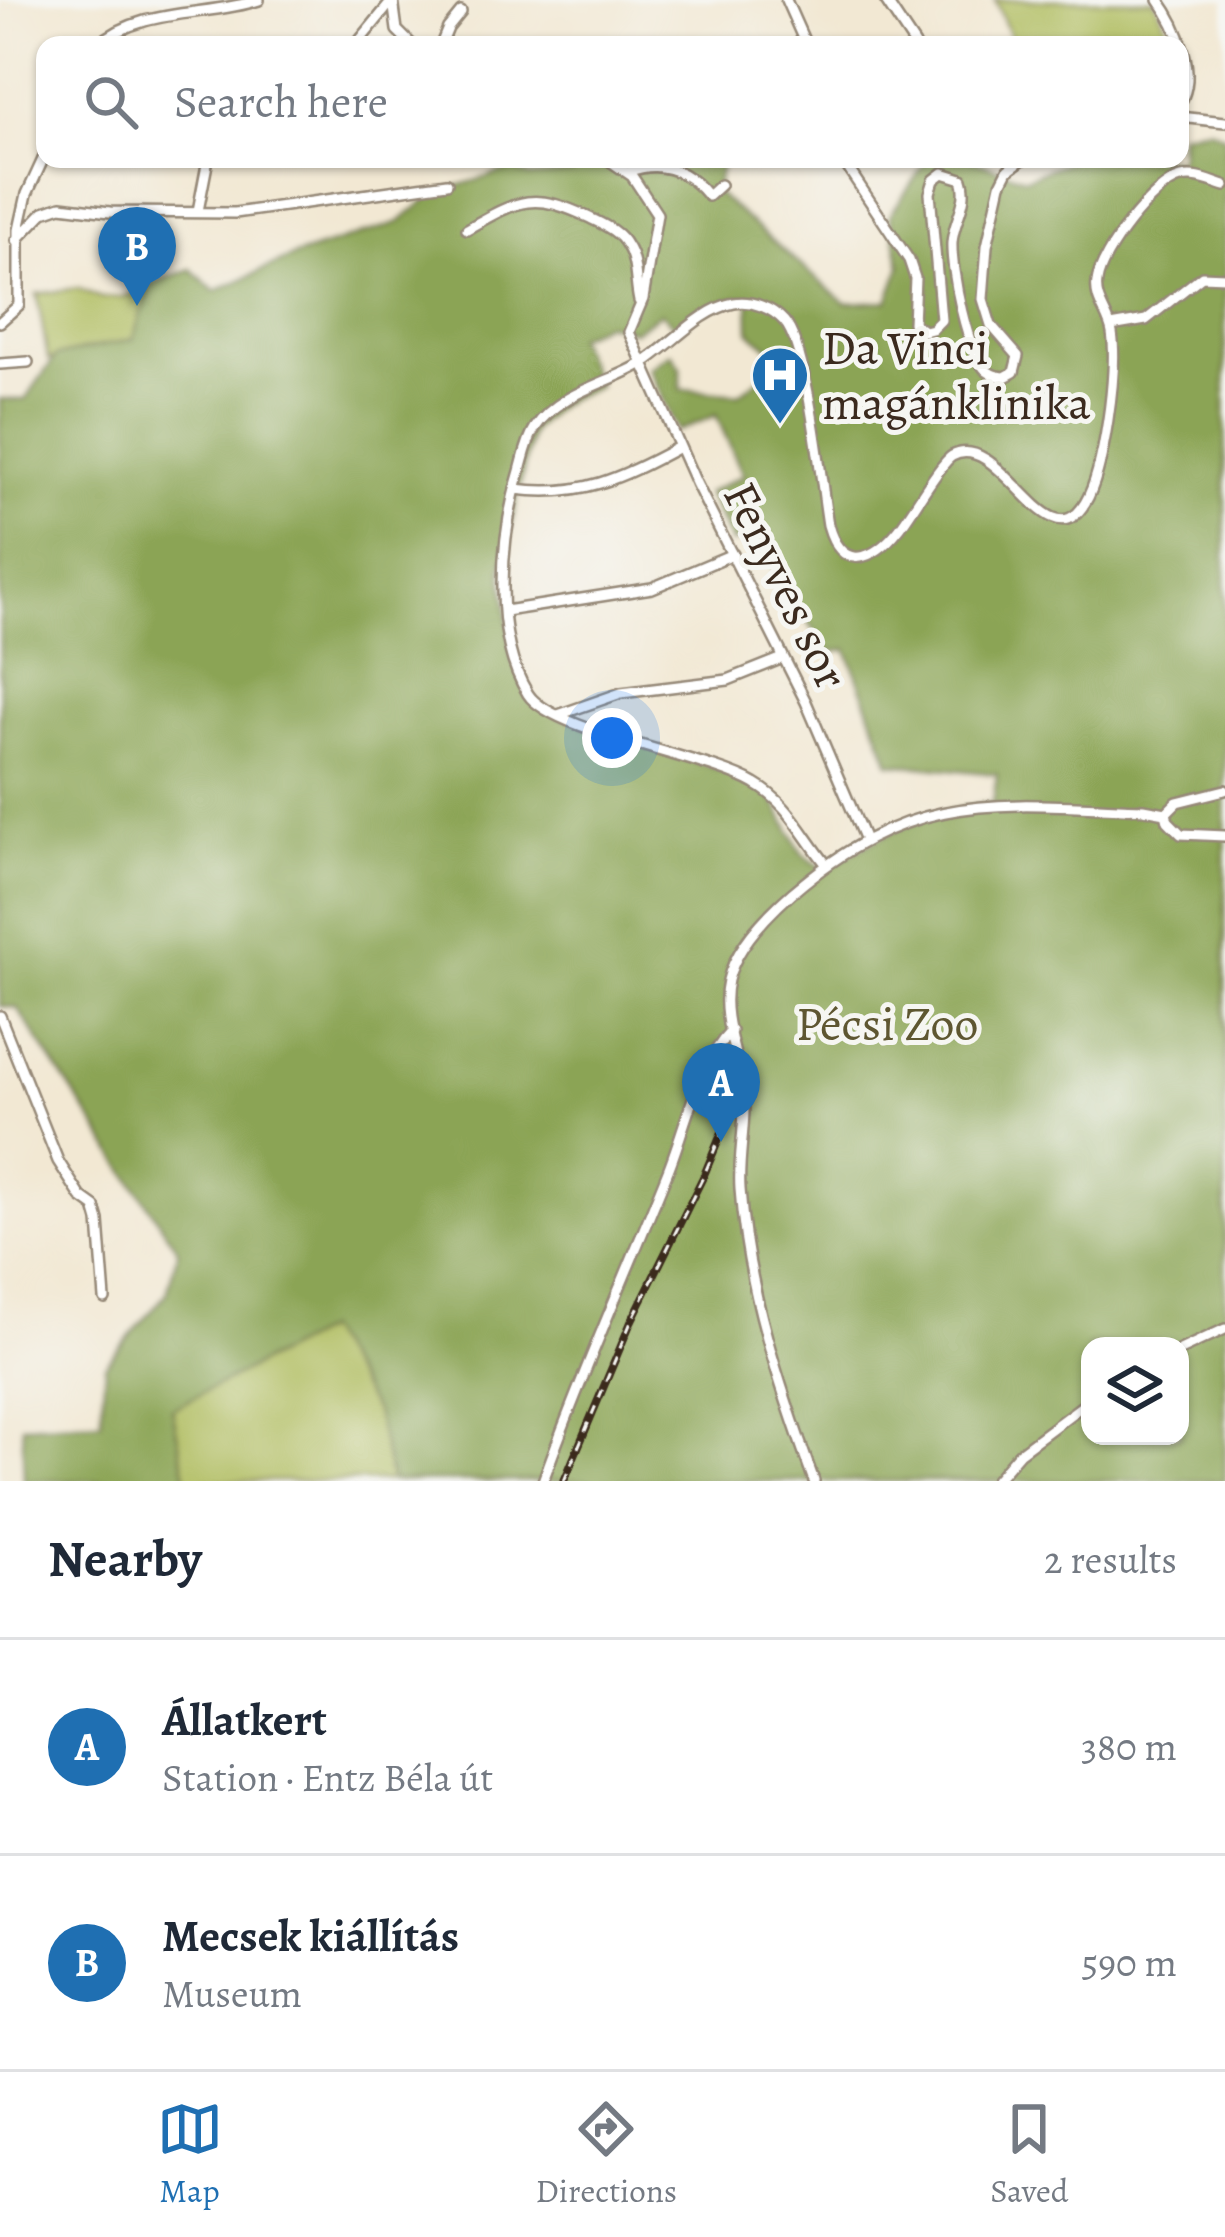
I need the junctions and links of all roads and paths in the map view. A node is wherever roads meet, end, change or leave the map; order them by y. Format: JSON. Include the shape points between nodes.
{"nodes":[{"id":1,"x":183,"y":0,"type":"edge"},
{"id":2,"x":259,"y":0,"type":"edge"},
{"id":3,"x":393,"y":0,"type":"edge"},
{"id":4,"x":787,"y":0,"type":"edge"},
{"id":5,"x":885,"y":0,"type":"edge"},
{"id":6,"x":1159,"y":0,"type":"edge"},
{"id":7,"x":461,"y":12,"type":"dead end"},
{"id":8,"x":181,"y":14,"type":"junction"},
{"id":9,"x":113,"y":36,"type":"edge"},
{"id":10,"x":363,"y":36,"type":"edge"},
{"id":11,"x":403,"y":36,"type":"edge"},
{"id":12,"x":445,"y":36,"type":"edge"},
{"id":13,"x":802,"y":36,"type":"edge"},
{"id":14,"x":909,"y":36,"type":"edge"},
{"id":15,"x":1177,"y":36,"type":"edge"},
{"id":16,"x":1189,"y":118,"type":"edge"},
{"id":17,"x":1225,"y":122,"type":"edge"},
{"id":18,"x":39,"y":168,"type":"edge"},
{"id":19,"x":206,"y":168,"type":"edge"},
{"id":20,"x":622,"y":168,"type":"edge"},
{"id":21,"x":643,"y":168,"type":"edge"},
{"id":22,"x":671,"y":168,"type":"edge"},
{"id":23,"x":848,"y":168,"type":"edge"},
{"id":24,"x":1011,"y":168,"type":"edge"},
{"id":25,"x":628,"y":172,"type":"junction"},
{"id":26,"x":447,"y":183,"type":"dead end"},
{"id":27,"x":720,"y":185,"type":"dead end"},
{"id":28,"x":1225,"y":186,"type":"edge"},
{"id":29,"x":198,"y":212,"type":"junction"},
{"id":30,"x":466,"y":229,"type":"dead end"},
{"id":31,"x":17,"y":240,"type":"junction"},
{"id":32,"x":1225,"y":277,"type":"edge"},
{"id":33,"x":640,"y":286,"type":"junction"},
{"id":34,"x":0,"y":322,"type":"edge"},
{"id":35,"x":1111,"y":326,"type":"junction"},
{"id":36,"x":28,"y":362,"type":"dead end"},
{"id":37,"x":0,"y":364,"type":"edge"},
{"id":38,"x":642,"y":364,"type":"junction"},
{"id":39,"x":679,"y":447,"type":"junction"},
{"id":40,"x":515,"y":489,"type":"junction"},
{"id":41,"x":733,"y":554,"type":"junction"},
{"id":42,"x":505,"y":611,"type":"junction"},
{"id":43,"x":784,"y":658,"type":"junction"},
{"id":44,"x":558,"y":716,"type":"junction"},
{"id":45,"x":1225,"y":790,"type":"edge"},
{"id":46,"x":1166,"y":813,"type":"junction"},
{"id":47,"x":1225,"y":836,"type":"edge"},
{"id":48,"x":865,"y":840,"type":"junction"},
{"id":49,"x":827,"y":865,"type":"junction"},
{"id":50,"x":0,"y":1016,"type":"edge"},
{"id":51,"x":730,"y":1031,"type":"junction"},
{"id":52,"x":105,"y":1299,"type":"dead end"},
{"id":53,"x":1225,"y":1329,"type":"edge"},
{"id":54,"x":1189,"y":1346,"type":"edge"},
{"id":55,"x":1081,"y":1407,"type":"edge"},
{"id":56,"x":543,"y":1481,"type":"edge"},
{"id":57,"x":814,"y":1481,"type":"edge"},
{"id":58,"x":995,"y":1481,"type":"edge"}],
"edges":[{"from":1,"to":8,"type":"street"},
{"from":2,"to":8,"type":"street"},
{"from":3,"to":10,"type":"street"},
{"from":3,"to":11,"type":"street"},
{"from":4,"to":13,"type":"street"},
{"from":5,"to":14,"type":"street"},
{"from":6,"to":15,"type":"street"},
{"from":7,"to":12,"type":"street"},
{"from":8,"to":9,"type":"street"},
{"from":16,"to":17,"type":"street"},
{"from":18,"to":31,"type":"street"},
{"from":19,"to":29,"type":"street"},
{"from":20,"to":25,"type":"street"},
{"from":21,"to":25,"type":"street"},
{"from":22,"to":27,"type":"street","via":[[708,196]]},
{"from":23,"to":24,"type":"street","via":[[909,260],[913,322],[924,331],[941,320],[930,193],[943,173],[962,179],[966,194],[952,237],[962,303],[979,361],[1005,377],[1018,356],[986,316],[984,274]]},
{"from":25,"to":33,"type":"street","via":[[657,214]]},
{"from":26,"to":29,"type":"street","via":[[265,211]]},
{"from":28,"to":35,"type":"street","via":[[1190,177],[1167,184],[1120,236],[1096,285]]},
{"from":29,"to":31,"type":"street","via":[[61,206]]},
{"from":30,"to":33,"type":"street","via":[[545,200],[621,237]]},
{"from":31,"to":34,"type":"street","via":[[19,305]]},
{"from":32,"to":35,"type":"street","via":[[1202,276],[1146,320]]},
{"from":33,"to":38,"type":"street","via":[[641,306],[629,326]]},
{"from":35,"to":38,"type":"street","via":[[1108,421],[1082,508],[1063,518],[1042,514],[995,465],[962,451],[943,461],[886,546],[860,558],[831,534],[797,347],[782,319],[749,302],[722,307]]},
{"from":36,"to":37,"type":"street"},
{"from":38,"to":39,"type":"street","name":"Fenyves sor"},
{"from":38,"to":40,"type":"street","via":[[547,414],[532,431]]},
{"from":39,"to":40,"type":"street","via":[[580,489]]},
{"from":39,"to":41,"type":"street","name":"Fenyves sor"},
{"from":40,"to":42,"type":"street","via":[[505,530]]},
{"from":41,"to":42,"type":"street","via":[[652,588]]},
{"from":41,"to":43,"type":"street","name":"Fenyves sor"},
{"from":42,"to":44,"type":"street","via":[[529,697]]},
{"from":43,"to":44,"type":"street","via":[[728,680],[620,693]]},
{"from":43,"to":48,"type":"street","name":"Fenyves sor"},
{"from":44,"to":49,"type":"street","via":[[752,781],[791,813]]},
{"from":45,"to":46,"type":"street","via":[[1177,802]]},
{"from":46,"to":47,"type":"street","via":[[1180,834]]},
{"from":46,"to":48,"type":"street","via":[[971,805]]},
{"from":48,"to":49,"type":"street"},
{"from":49,"to":51,"type":"street","via":[[774,910],[740,953],[728,979]]},
{"from":50,"to":52,"type":"street","via":[[58,1161],[95,1207]]},
{"from":51,"to":56,"type":"street","via":[[701,1080]]},
{"from":51,"to":57,"type":"street","via":[[745,1104],[739,1184],[746,1236],[779,1382]]},
{"from":53,"to":54,"type":"street"},
{"from":55,"to":58,"type":"street"}]}
